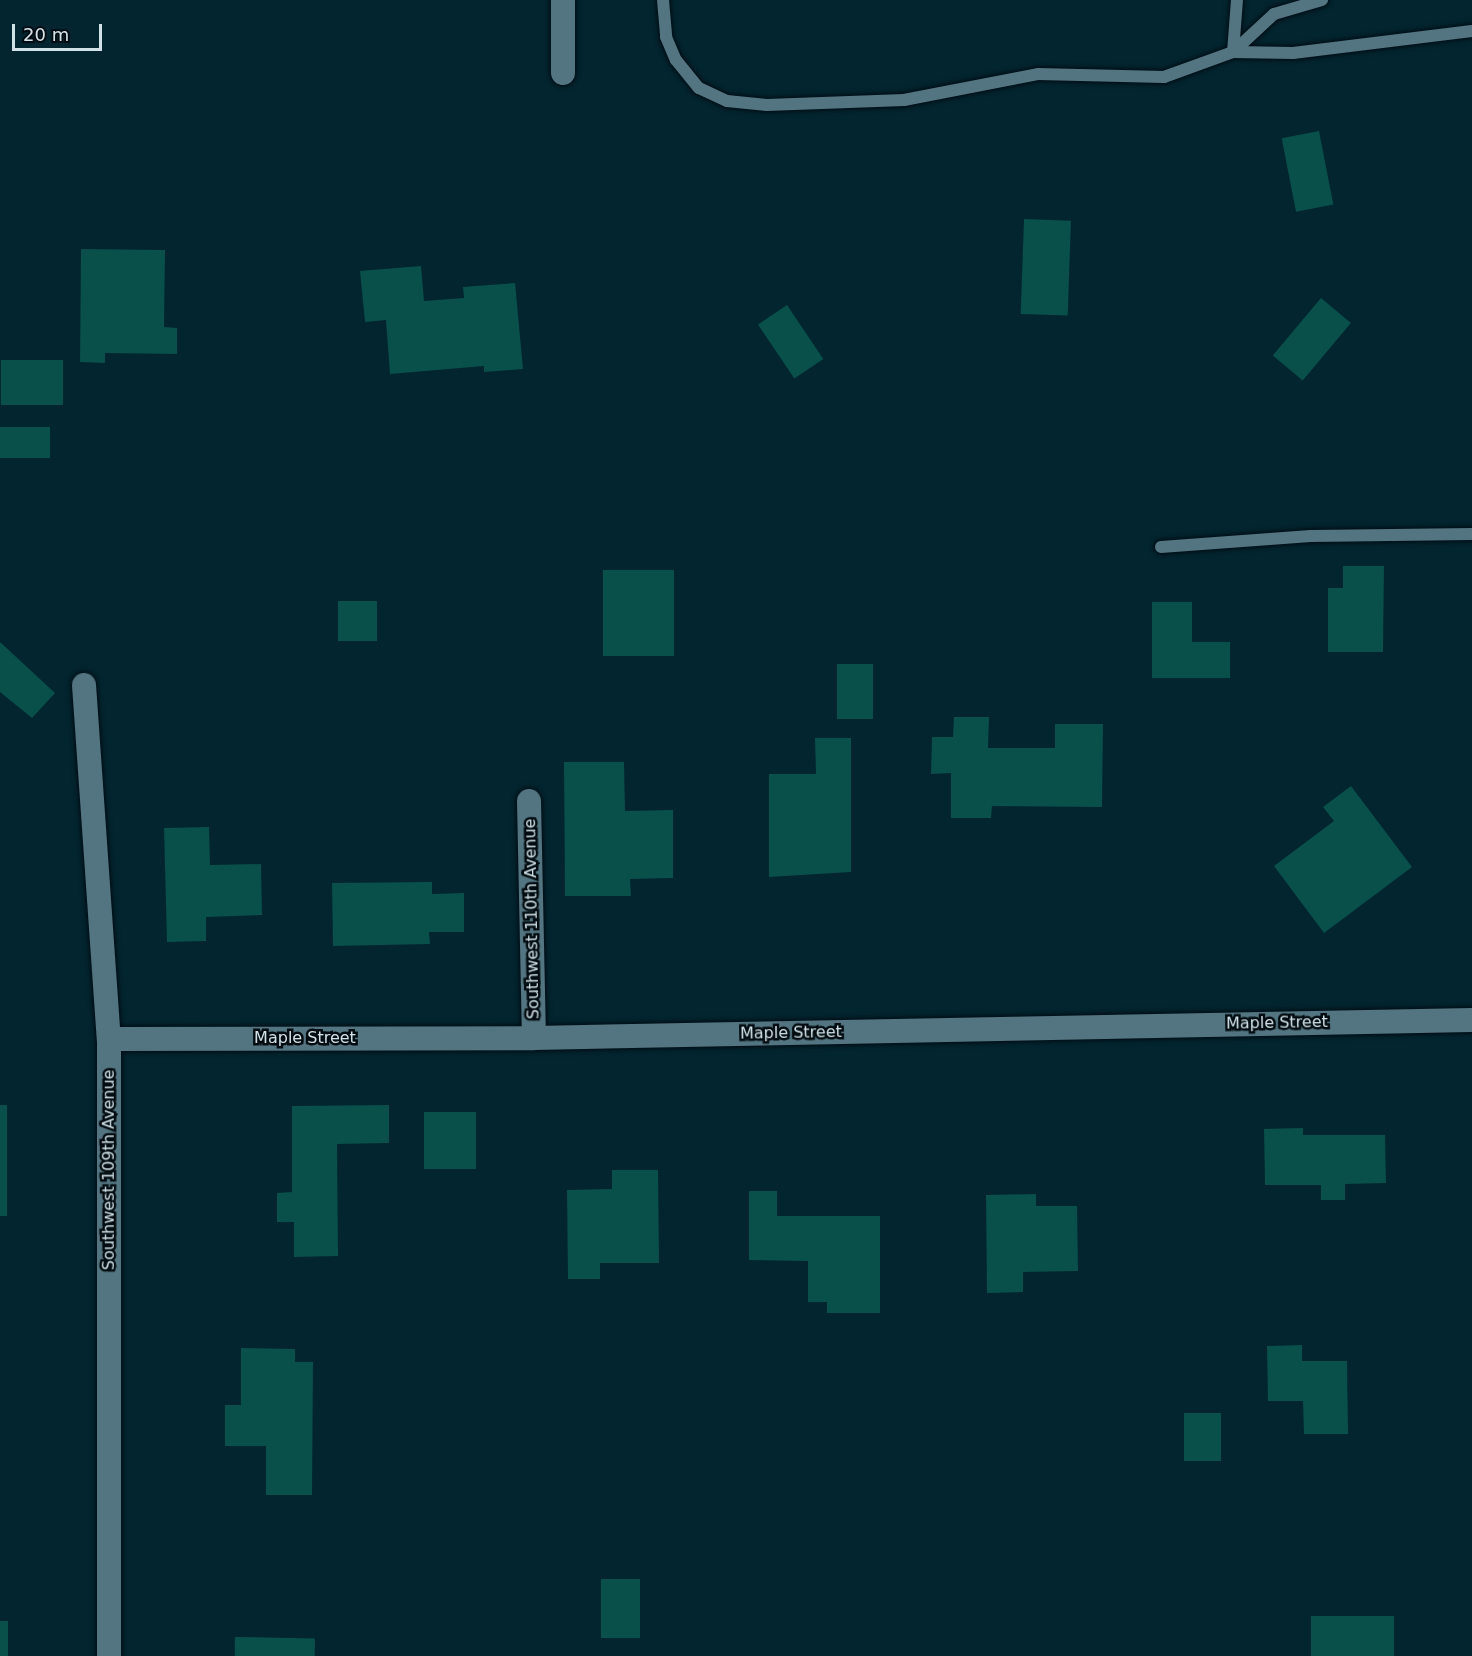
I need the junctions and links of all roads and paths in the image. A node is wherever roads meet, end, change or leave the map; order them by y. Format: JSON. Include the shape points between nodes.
{"nodes":[{"id":1,"x":563,"y":0,"type":"edge"},
{"id":2,"x":663,"y":0,"type":"edge"},
{"id":3,"x":1237,"y":0,"type":"edge"},
{"id":4,"x":1322,"y":0,"type":"edge"},
{"id":5,"x":1472,"y":31,"type":"edge"},
{"id":6,"x":1233,"y":52,"type":"junction"},
{"id":7,"x":559,"y":64,"type":"dead end"},
{"id":8,"x":1472,"y":534,"type":"edge"},
{"id":9,"x":1161,"y":547,"type":"dead end"},
{"id":10,"x":84,"y":685,"type":"dead end"},
{"id":11,"x":529,"y":801,"type":"dead end"},
{"id":12,"x":1472,"y":1020,"type":"edge"},
{"id":13,"x":534,"y":1038,"type":"junction"},
{"id":14,"x":110,"y":1039,"type":"junction"},
{"id":15,"x":109,"y":1656,"type":"edge"}],
"edges":[{"from":1,"to":7,"type":"street"},
{"from":2,"to":6,"type":"lane","via":[[666,38],[676,60],[699,88],[727,101],[757,104],[904,100],[1038,74],[1164,77]]},
{"from":3,"to":6,"type":"lane"},
{"from":4,"to":6,"type":"lane","via":[[1274,14]]},
{"from":5,"to":6,"type":"lane","via":[[1293,53]]},
{"from":8,"to":9,"type":"lane","via":[[1311,536]]},
{"from":10,"to":14,"type":"street","name":"Southwest 109th Avenue"},
{"from":11,"to":13,"type":"street","name":"Southwest 110th Avenue"},
{"from":12,"to":13,"type":"street","name":"Maple Street"},
{"from":13,"to":14,"type":"street","name":"Maple Street"},
{"from":14,"to":15,"type":"street","name":"Southwest 109th Avenue"}]}
